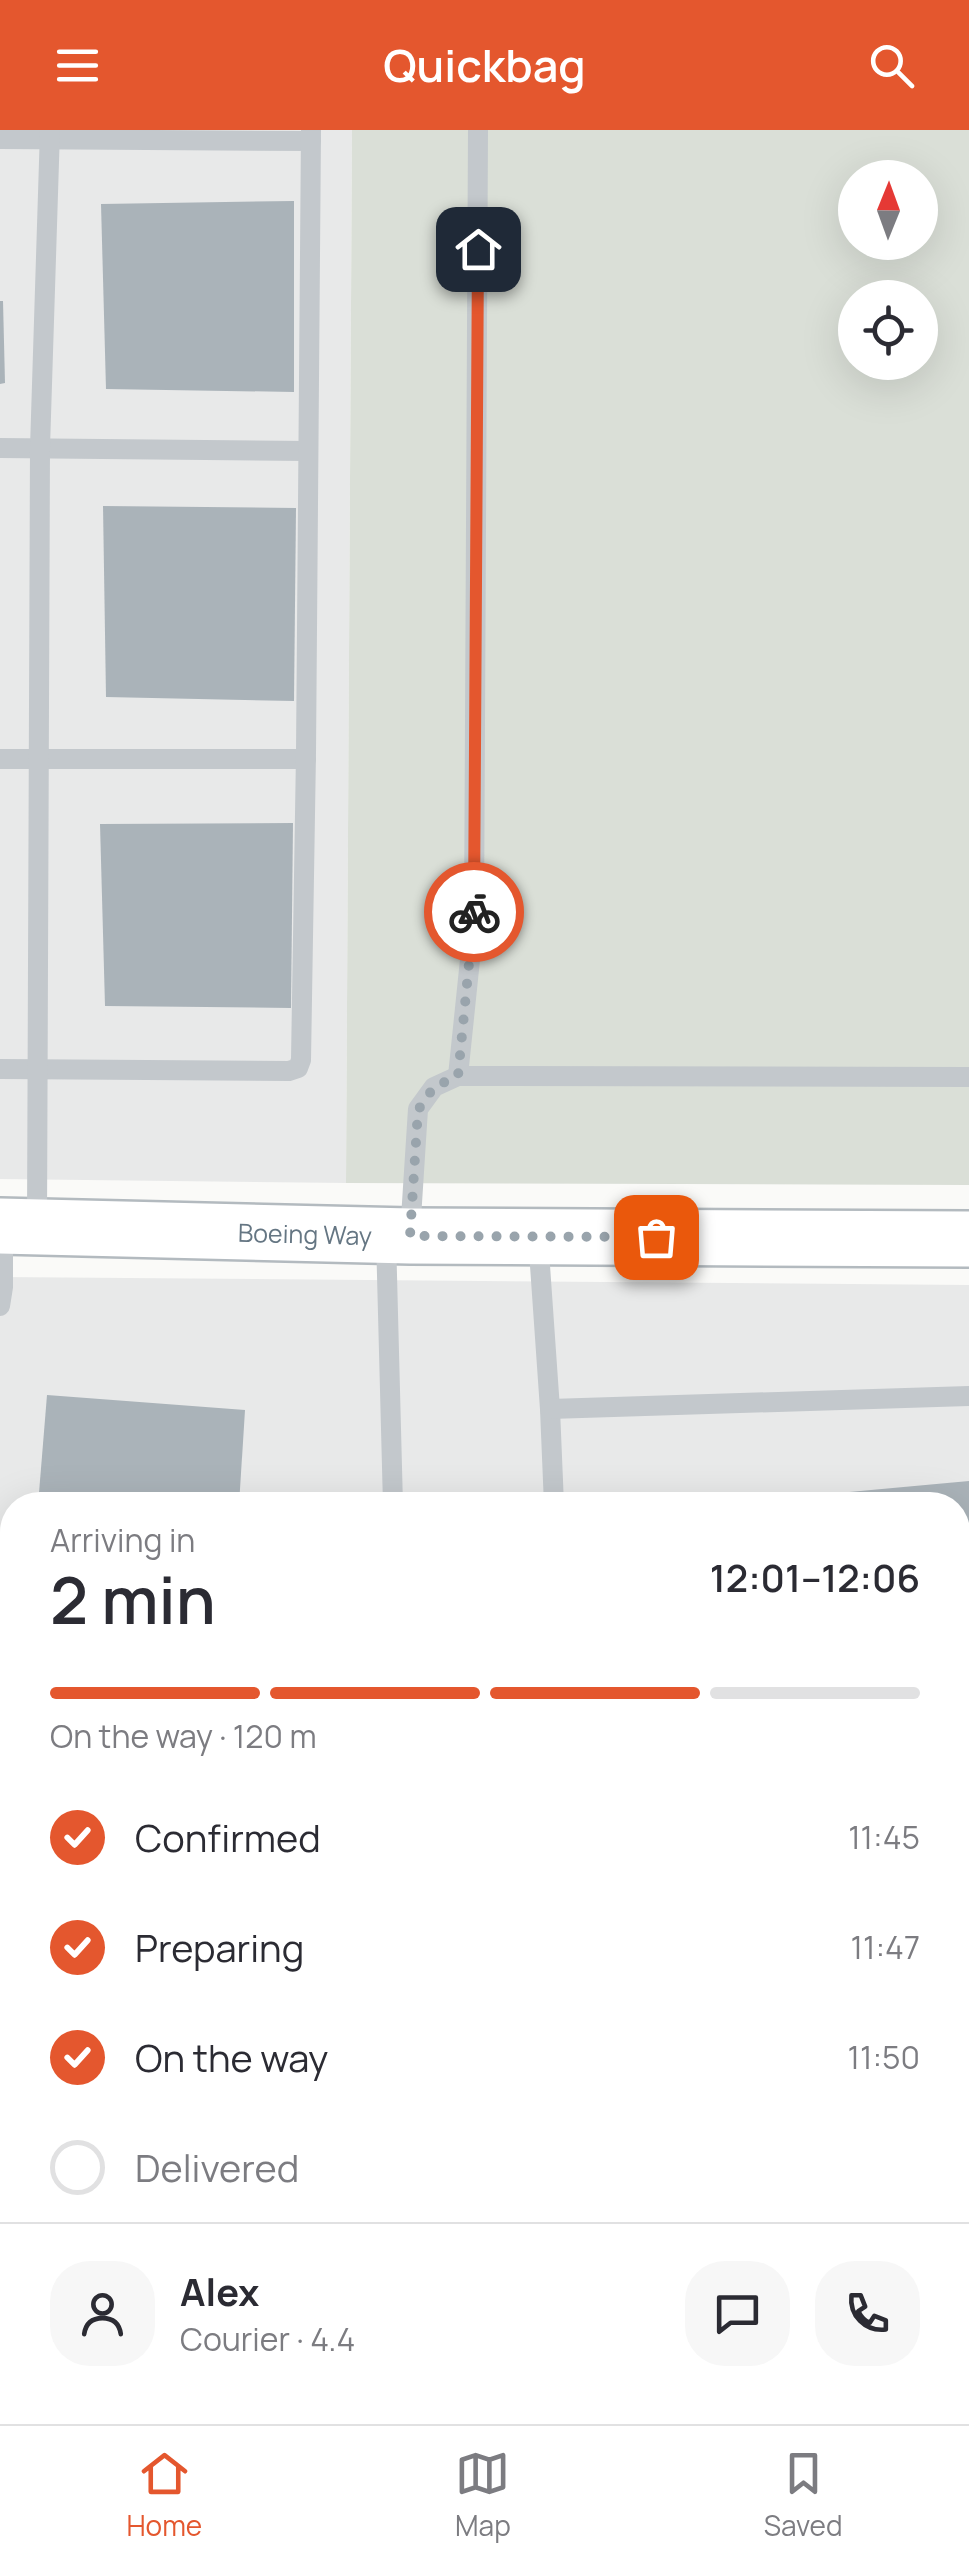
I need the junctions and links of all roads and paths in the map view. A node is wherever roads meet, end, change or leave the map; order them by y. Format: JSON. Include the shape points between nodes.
{"nodes":[{"id":1,"x":478,"y":130,"type":"edge"},
{"id":2,"x":50,"y":134,"type":"edge"},
{"id":3,"x":311,"y":136,"type":"edge"},
{"id":4,"x":0,"y":138,"type":"edge"},
{"id":5,"x":0,"y":448,"type":"edge"},
{"id":6,"x":40,"y":448,"type":"junction"},
{"id":7,"x":308,"y":450,"type":"junction"},
{"id":8,"x":0,"y":759,"type":"edge"},
{"id":9,"x":306,"y":759,"type":"junction"},
{"id":10,"x":38,"y":760,"type":"junction"},
{"id":11,"x":0,"y":1069,"type":"edge"},
{"id":12,"x":38,"y":1069,"type":"junction"},
{"id":13,"x":458,"y":1076,"type":"junction"},
{"id":14,"x":969,"y":1077,"type":"edge"},
{"id":15,"x":13,"y":1226,"type":"edge"},
{"id":16,"x":398,"y":1235,"type":"junction"},
{"id":17,"x":538,"y":1236,"type":"junction"},
{"id":18,"x":969,"y":1239,"type":"edge"},
{"id":19,"x":0,"y":1306,"type":"edge"},
{"id":20,"x":969,"y":1396,"type":"edge"},
{"id":21,"x":550,"y":1409,"type":"junction"},
{"id":22,"x":394,"y":1492,"type":"edge"},
{"id":23,"x":553,"y":1492,"type":"edge"}],
"edges":[{"from":1,"to":13,"type":"lane","via":[[474,921]]},
{"from":2,"to":3,"type":"lane"},
{"from":2,"to":4,"type":"lane"},
{"from":2,"to":6,"type":"lane"},
{"from":3,"to":7,"type":"lane"},
{"from":5,"to":6,"type":"lane"},
{"from":6,"to":7,"type":"lane"},
{"from":6,"to":10,"type":"lane"},
{"from":7,"to":9,"type":"lane"},
{"from":8,"to":10,"type":"lane"},
{"from":9,"to":10,"type":"lane"},
{"from":9,"to":12,"type":"lane","via":[[298,1068]]},
{"from":10,"to":12,"type":"lane"},
{"from":11,"to":12,"type":"lane"},
{"from":12,"to":15,"type":"lane"},
{"from":13,"to":14,"type":"lane"},
{"from":13,"to":16,"type":"lane","via":[[434,1087],[418,1110]]},
{"from":15,"to":16,"type":"street","name":"Boeing Way"},
{"from":15,"to":19,"type":"lane"},
{"from":16,"to":17,"type":"street","name":"Boeing Way"},
{"from":16,"to":22,"type":"lane"},
{"from":17,"to":18,"type":"street","name":"Boeing Way"},
{"from":17,"to":21,"type":"lane"},
{"from":20,"to":21,"type":"lane"},
{"from":21,"to":23,"type":"lane"}]}
